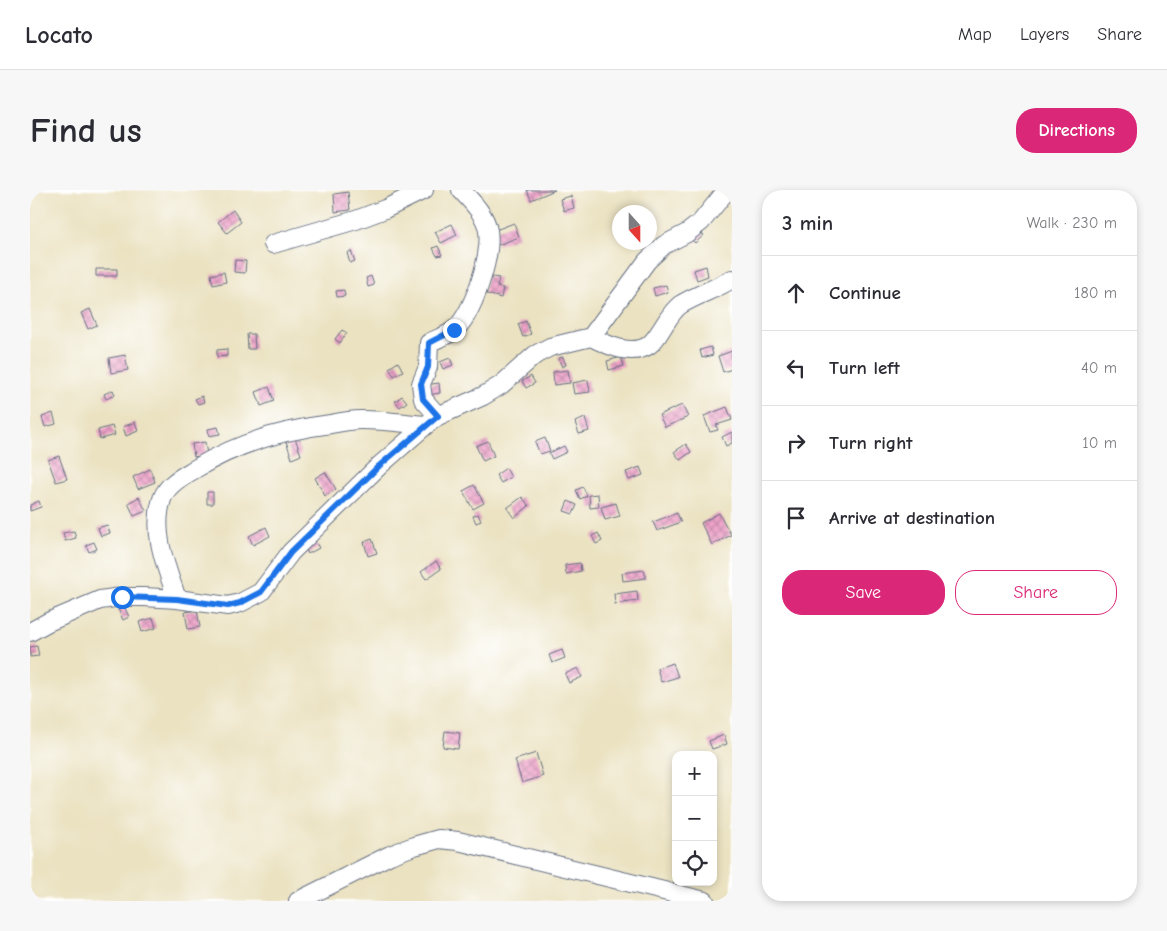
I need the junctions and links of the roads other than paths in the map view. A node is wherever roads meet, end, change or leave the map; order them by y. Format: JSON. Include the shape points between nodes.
{"nodes":[{"id":1,"x":424,"y":190,"type":"edge"},
{"id":2,"x":461,"y":190,"type":"edge"},
{"id":3,"x":727,"y":190,"type":"edge"},
{"id":4,"x":273,"y":244,"type":"dead end"},
{"id":5,"x":732,"y":279,"type":"edge"},
{"id":6,"x":591,"y":337,"type":"junction"},
{"id":7,"x":432,"y":420,"type":"junction"},
{"id":8,"x":177,"y":599,"type":"junction"},
{"id":9,"x":30,"y":632,"type":"edge"},
{"id":10,"x":298,"y":901,"type":"edge"},
{"id":11,"x":705,"y":901,"type":"edge"}],
"edges":[{"from":1,"to":4,"type":"street","via":[[356,220]]},
{"from":2,"to":7,"type":"street","via":[[473,202],[488,231],[486,258],[469,310],[454,330],[429,343],[428,367],[421,384]]},
{"from":3,"to":6,"type":"street","via":[[701,222],[664,245],[647,261]]},
{"from":5,"to":6,"type":"street","via":[[680,306],[646,347],[634,350],[617,348]]},
{"from":6,"to":7,"type":"street","via":[[550,347],[535,355],[501,385]]},
{"from":7,"to":8,"type":"street","via":[[379,466],[291,552],[261,592],[228,606]]},
{"from":7,"to":8,"type":"street","via":[[360,420],[270,434],[228,450],[174,483],[164,494],[159,510],[159,546]]},
{"from":8,"to":9,"type":"street","via":[[122,597],[100,600]]},
{"from":10,"to":11,"type":"street","via":[[390,855],[439,840],[458,841]]}]}
